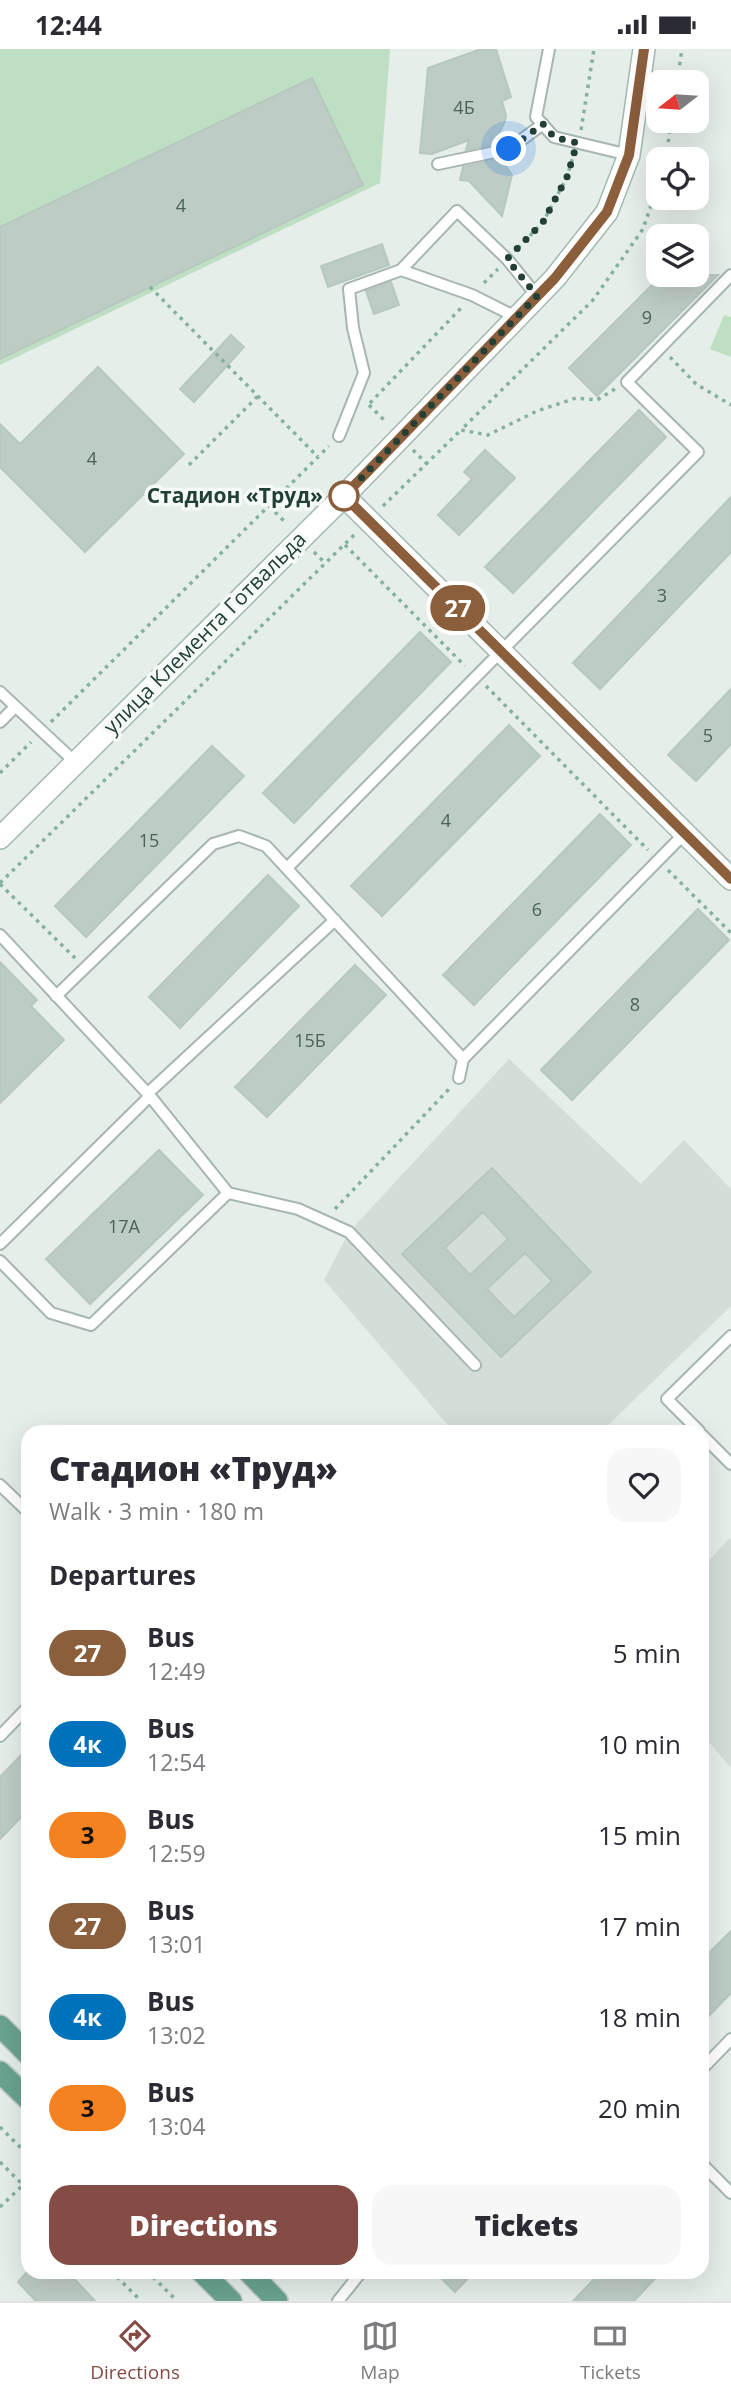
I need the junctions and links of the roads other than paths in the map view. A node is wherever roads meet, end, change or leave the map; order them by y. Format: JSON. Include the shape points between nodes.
{"nodes":[{"id":1,"x":549,"y":49,"type":"edge"},
{"id":2,"x":644,"y":49,"type":"edge"},
{"id":3,"x":543,"y":124,"type":"junction"},
{"id":4,"x":629,"y":155,"type":"junction"},
{"id":5,"x":438,"y":164,"type":"dead end"},
{"id":6,"x":401,"y":270,"type":"junction"},
{"id":7,"x":731,"y":275,"type":"edge"},
{"id":8,"x":537,"y":296,"type":"junction"},
{"id":9,"x":516,"y":317,"type":"junction"},
{"id":10,"x":339,"y":436,"type":"road end"},
{"id":11,"x":344,"y":496,"type":"junction"},
{"id":12,"x":501,"y":652,"type":"junction"},
{"id":13,"x":0,"y":692,"type":"edge"},
{"id":14,"x":15,"y":706,"type":"junction"},
{"id":15,"x":0,"y":722,"type":"edge"},
{"id":16,"x":75,"y":762,"type":"junction"},
{"id":17,"x":685,"y":833,"type":"junction"},
{"id":18,"x":0,"y":838,"type":"edge"},
{"id":19,"x":287,"y":869,"type":"junction"},
{"id":20,"x":731,"y":879,"type":"edge"},
{"id":21,"x":335,"y":920,"type":"junction"},
{"id":22,"x":0,"y":935,"type":"edge"},
{"id":23,"x":56,"y":996,"type":"junction"},
{"id":24,"x":463,"y":1059,"type":"junction"},
{"id":25,"x":459,"y":1078,"type":"road end"},
{"id":26,"x":149,"y":1095,"type":"junction"},
{"id":27,"x":228,"y":1193,"type":"junction"},
{"id":28,"x":0,"y":1244,"type":"edge"},
{"id":29,"x":0,"y":1261,"type":"edge"},
{"id":30,"x":731,"y":1336,"type":"edge"},
{"id":31,"x":475,"y":1365,"type":"dead end"},
{"id":32,"x":692,"y":1425,"type":"edge"},
{"id":33,"x":709,"y":1442,"type":"edge"},
{"id":34,"x":731,"y":1464,"type":"edge"},
{"id":35,"x":0,"y":1485,"type":"edge"},
{"id":36,"x":21,"y":1506,"type":"edge"},
{"id":37,"x":21,"y":1714,"type":"edge"},
{"id":38,"x":0,"y":1736,"type":"edge"},
{"id":39,"x":0,"y":2026,"type":"edge"},
{"id":40,"x":731,"y":2039,"type":"edge"},
{"id":41,"x":21,"y":2047,"type":"edge"},
{"id":42,"x":709,"y":2062,"type":"edge"},
{"id":43,"x":0,"y":2072,"type":"edge"},
{"id":44,"x":21,"y":2092,"type":"edge"},
{"id":45,"x":709,"y":2171,"type":"edge"},
{"id":46,"x":731,"y":2193,"type":"edge"},
{"id":47,"x":209,"y":2279,"type":"edge"},
{"id":48,"x":256,"y":2279,"type":"edge"},
{"id":49,"x":356,"y":2279,"type":"edge"},
{"id":50,"x":231,"y":2301,"type":"edge"},
{"id":51,"x":277,"y":2301,"type":"edge"},
{"id":52,"x":338,"y":2301,"type":"edge"}],
"edges":[{"from":1,"to":3,"type":"lane","via":[[536,117]]},
{"from":2,"to":4,"type":"street","name":"улица Клемента Готвальда"},
{"from":3,"to":4,"type":"lane","via":[[554,137]]},
{"from":3,"to":5,"type":"lane","via":[[509,149]]},
{"from":4,"to":8,"type":"street","name":"улица Клемента Готвальда","via":[[607,212]]},
{"from":6,"to":8,"type":"lane","via":[[457,211],[507,259]]},
{"from":6,"to":9,"type":"lane","via":[[472,295]]},
{"from":6,"to":10,"type":"lane","via":[[349,289],[364,373]]},
{"from":7,"to":12,"type":"lane","via":[[627,382],[698,452]]},
{"from":8,"to":9,"type":"street","name":"улица Клемента Готвальда"},
{"from":9,"to":11,"type":"street","name":"улица Клемента Готвальда"},
{"from":11,"to":12,"type":"street"},
{"from":11,"to":16,"type":"street","name":"улица Клемента Готвальда"},
{"from":12,"to":17,"type":"street"},
{"from":12,"to":19,"type":"lane"},
{"from":13,"to":14,"type":"lane"},
{"from":14,"to":15,"type":"lane"},
{"from":14,"to":16,"type":"lane"},
{"from":16,"to":18,"type":"street","name":"улица Клемента Готвальда"},
{"from":17,"to":20,"type":"street"},
{"from":17,"to":24,"type":"lane"},
{"from":19,"to":21,"type":"lane"},
{"from":19,"to":23,"type":"lane","via":[[266,846],[239,836],[213,844]]},
{"from":21,"to":24,"type":"lane"},
{"from":21,"to":26,"type":"lane"},
{"from":22,"to":23,"type":"lane"},
{"from":23,"to":26,"type":"lane"},
{"from":24,"to":25,"type":"lane"},
{"from":26,"to":27,"type":"lane"},
{"from":26,"to":28,"type":"lane"},
{"from":27,"to":29,"type":"lane","via":[[92,1325],[51,1313]]},
{"from":27,"to":31,"type":"lane","via":[[298,1209],[349,1233]]},
{"from":30,"to":32,"type":"lane","via":[[667,1399]]},
{"from":33,"to":34,"type":"lane"},
{"from":35,"to":36,"type":"lane"},
{"from":37,"to":38,"type":"lane"},
{"from":39,"to":41,"type":"main road"},
{"from":40,"to":42,"type":"lane"},
{"from":43,"to":44,"type":"main road"},
{"from":45,"to":46,"type":"lane"},
{"from":47,"to":50,"type":"main road"},
{"from":48,"to":51,"type":"main road"},
{"from":49,"to":52,"type":"lane"}]}
